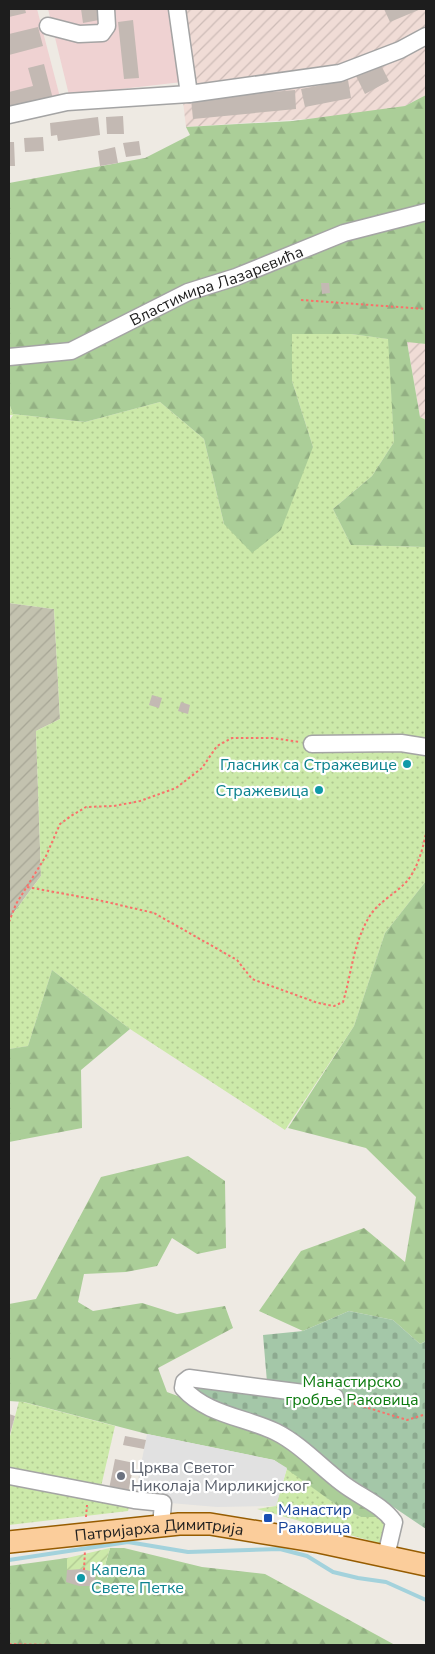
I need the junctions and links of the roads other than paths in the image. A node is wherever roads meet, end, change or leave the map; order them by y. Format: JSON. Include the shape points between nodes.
{"nodes":[{"id":1,"x":106,"y":9,"type":"edge"},
{"id":2,"x":177,"y":9,"type":"edge"},
{"id":3,"x":48,"y":26,"type":"dead end"},
{"id":4,"x":426,"y":36,"type":"edge"},
{"id":5,"x":186,"y":94,"type":"junction"},
{"id":6,"x":9,"y":114,"type":"edge"},
{"id":7,"x":426,"y":212,"type":"edge"},
{"id":8,"x":9,"y":358,"type":"edge"},
{"id":9,"x":312,"y":744,"type":"road end"},
{"id":10,"x":426,"y":747,"type":"edge"},
{"id":11,"x":335,"y":1397,"type":"road end"},
{"id":12,"x":9,"y":1476,"type":"edge"},
{"id":13,"x":161,"y":1526,"type":"junction"},
{"id":14,"x":9,"y":1542,"type":"edge"},
{"id":15,"x":386,"y":1556,"type":"junction"},
{"id":16,"x":426,"y":1565,"type":"edge"}],
"edges":[{"from":1,"to":3,"type":"street","via":[[107,26],[102,33],[79,34]]},
{"from":2,"to":5,"type":"street"},
{"from":4,"to":5,"type":"street","via":[[400,50],[340,73]]},
{"from":5,"to":6,"type":"street","via":[[67,102]]},
{"from":7,"to":8,"type":"street","name":"Властимира Лазаревића","via":[[344,234],[236,277],[188,292],[71,351]]},
{"from":9,"to":10,"type":"street","via":[[401,743]]},
{"from":11,"to":15,"type":"street","via":[[189,1378],[183,1388],[213,1409],[278,1433],[344,1484],[386,1511],[394,1522]]},
{"from":12,"to":13,"type":"street","via":[[163,1503]]},
{"from":13,"to":14,"type":"main road","name":"Патријарха Димитрија","via":[[85,1544]]},
{"from":13,"to":15,"type":"main road","name":"Патријарха Димитрија","via":[[218,1525]]},
{"from":15,"to":16,"type":"main road","name":"Патријарха Димитрија"}]}
